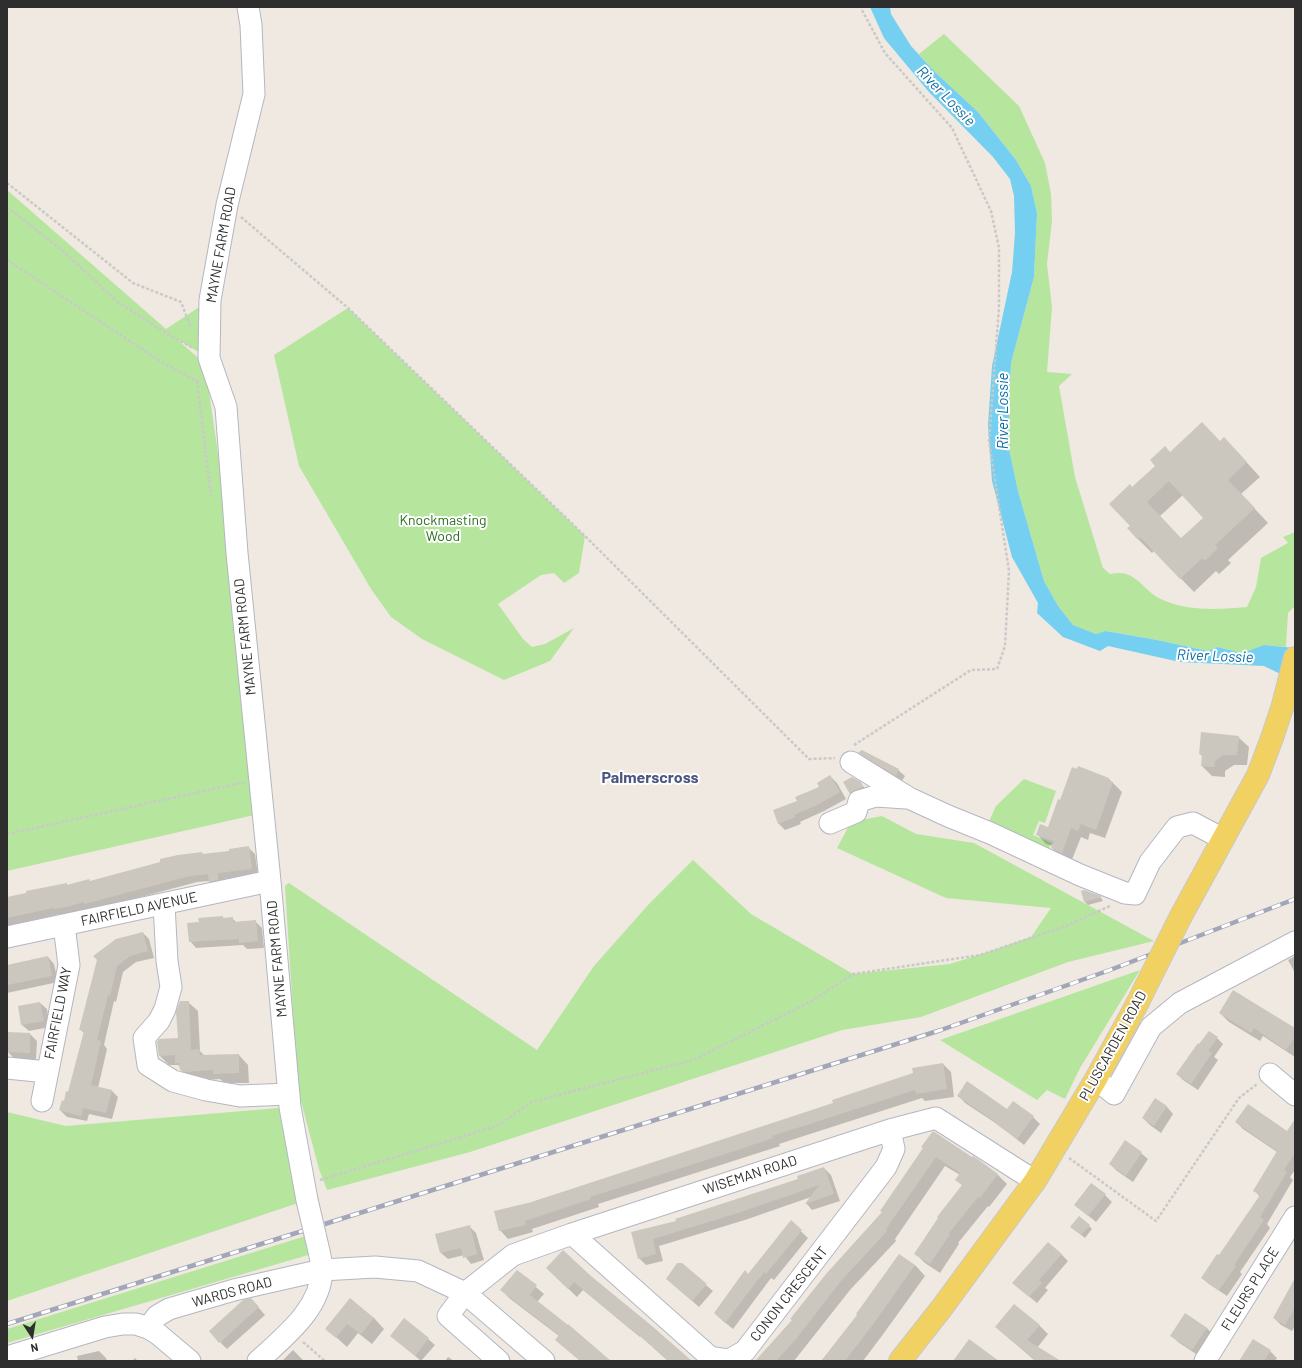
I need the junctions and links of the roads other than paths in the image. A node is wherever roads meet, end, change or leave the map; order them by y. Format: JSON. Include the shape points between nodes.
{"nodes":[{"id":1,"x":248,"y":7,"type":"edge"},
{"id":2,"x":1295,"y":658,"type":"edge"},
{"id":3,"x":848,"y":754,"type":"road end"},
{"id":4,"x":909,"y":798,"type":"junction"},
{"id":5,"x":830,"y":823,"type":"dead end"},
{"id":6,"x":1224,"y":839,"type":"junction"},
{"id":7,"x":270,"y":881,"type":"junction"},
{"id":8,"x":164,"y":904,"type":"junction"},
{"id":9,"x":64,"y":925,"type":"junction"},
{"id":10,"x":7,"y":937,"type":"edge"},
{"id":11,"x":1295,"y":942,"type":"edge"},
{"id":12,"x":7,"y":1068,"type":"edge"},
{"id":13,"x":47,"y":1072,"type":"junction"},
{"id":14,"x":1270,"y":1074,"type":"road end"},
{"id":15,"x":1096,"y":1079,"type":"junction"},
{"id":16,"x":289,"y":1094,"type":"junction"},
{"id":17,"x":1295,"y":1095,"type":"edge"},
{"id":18,"x":42,"y":1101,"type":"dead end"},
{"id":19,"x":890,"y":1130,"type":"junction"},
{"id":20,"x":1035,"y":1181,"type":"junction"},
{"id":21,"x":1295,"y":1217,"type":"edge"},
{"id":22,"x":572,"y":1234,"type":"junction"},
{"id":23,"x":322,"y":1270,"type":"junction"},
{"id":24,"x":464,"y":1293,"type":"junction"},
{"id":25,"x":148,"y":1328,"type":"junction"},
{"id":26,"x":7,"y":1357,"type":"edge"},
{"id":27,"x":190,"y":1361,"type":"edge"},
{"id":28,"x":258,"y":1361,"type":"edge"},
{"id":29,"x":499,"y":1361,"type":"edge"},
{"id":30,"x":544,"y":1361,"type":"edge"},
{"id":31,"x":900,"y":1361,"type":"edge"},
{"id":32,"x":1205,"y":1361,"type":"edge"}],
"edges":[{"from":1,"to":7,"type":"street","name":"MAYNE FARM ROAD","via":[[254,94],[227,205],[210,300],[207,372],[226,407],[237,553]]},
{"from":2,"to":6,"type":"main road","name":"PLUSCARDEN ROAD","via":[[1283,705],[1258,775]]},
{"from":3,"to":4,"type":"street"},
{"from":4,"to":5,"type":"street","via":[[876,796],[859,801],[856,812]]},
{"from":4,"to":6,"type":"street","via":[[1124,894],[1135,894],[1150,862],[1177,827],[1193,823]]},
{"from":6,"to":15,"type":"main road","name":"PLUSCARDEN ROAD","bridge":true},
{"from":7,"to":8,"type":"street","name":"FAIRFIELD AVENUE"},
{"from":7,"to":16,"type":"street","name":"MAYNE FARM ROAD"},
{"from":8,"to":9,"type":"street","name":"FAIRFIELD AVENUE"},
{"from":8,"to":16,"type":"street","via":[[171,987],[159,1021],[144,1038],[148,1064],[173,1081],[206,1090],[240,1096]]},
{"from":9,"to":10,"type":"street","name":"FAIRFIELD AVENUE"},
{"from":9,"to":13,"type":"street","name":"FAIRFIELD WAY","via":[[69,965]]},
{"from":11,"to":15,"type":"street","via":[[1180,1003],[1151,1027],[1114,1094]]},
{"from":12,"to":13,"type":"street"},
{"from":13,"to":18,"type":"street","name":"FAIRFIELD WAY"},
{"from":14,"to":17,"type":"street"},
{"from":15,"to":20,"type":"main road","name":"PLUSCARDEN ROAD"},
{"from":16,"to":23,"type":"street","name":"MAYNE FARM ROAD","bridge":true},
{"from":19,"to":20,"type":"street","name":"WISEMAN ROAD","via":[[936,1118]]},
{"from":19,"to":22,"type":"street","name":"WISEMAN ROAD"},
{"from":19,"to":22,"type":"street","name":"CONON CRESCENT","via":[[894,1149],[886,1167],[745,1351],[729,1360],[710,1357]]},
{"from":20,"to":31,"type":"main road","name":"PLUSCARDEN ROAD"},
{"from":21,"to":32,"type":"street","name":"FLEURS PLACE"},
{"from":22,"to":24,"type":"street","name":"WISEMAN ROAD","via":[[513,1255]]},
{"from":23,"to":24,"type":"street","name":"WARDS ROAD","via":[[375,1267],[418,1271]]},
{"from":23,"to":25,"type":"street","name":"WARDS ROAD","via":[[234,1290],[170,1310],[157,1316]]},
{"from":23,"to":28,"type":"street","via":[[317,1295],[300,1320]]},
{"from":24,"to":29,"type":"street","name":"WISEMAN ROAD","via":[[448,1316]]},
{"from":24,"to":30,"type":"street","name":"WARDS ROAD"},
{"from":25,"to":26,"type":"street","via":[[136,1324],[105,1327]]},
{"from":25,"to":27,"type":"street"}]}
